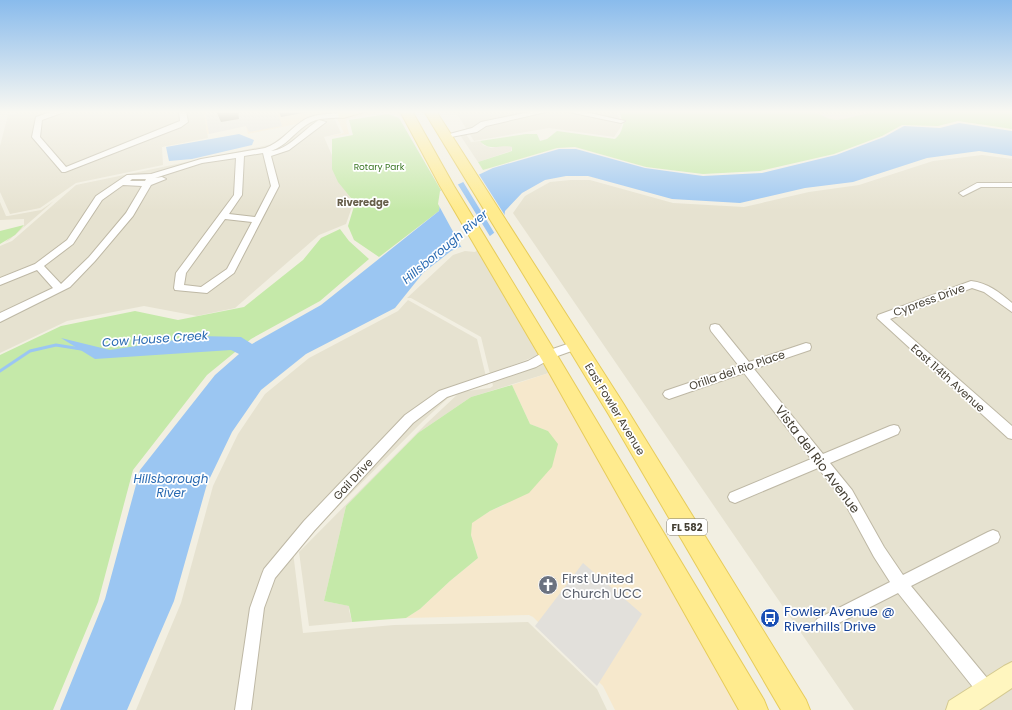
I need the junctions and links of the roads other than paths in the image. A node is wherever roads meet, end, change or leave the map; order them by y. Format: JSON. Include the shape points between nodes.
{"nodes":[{"id":1,"x":42,"y":144,"type":"edge"},
{"id":2,"x":131,"y":144,"type":"edge"},
{"id":3,"x":294,"y":144,"type":"edge"},
{"id":4,"x":424,"y":144,"type":"edge"},
{"id":5,"x":451,"y":144,"type":"edge"},
{"id":6,"x":267,"y":153,"type":"junction"},
{"id":7,"x":240,"y":157,"type":"junction"},
{"id":8,"x":150,"y":180,"type":"junction"},
{"id":9,"x":1012,"y":185,"type":"edge"},
{"id":10,"x":963,"y":193,"type":"dead end"},
{"id":11,"x":222,"y":216,"type":"junction"},
{"id":12,"x":257,"y":220,"type":"junction"},
{"id":13,"x":38,"y":266,"type":"junction"},
{"id":14,"x":0,"y":282,"type":"edge"},
{"id":15,"x":60,"y":288,"type":"junction"},
{"id":16,"x":1012,"y":308,"type":"edge"},
{"id":17,"x":0,"y":318,"type":"edge"},
{"id":18,"x":884,"y":321,"type":"joint"},
{"id":19,"x":715,"y":328,"type":"dead end"},
{"id":20,"x":576,"y":345,"type":"junction"},
{"id":21,"x":806,"y":347,"type":"dead end"},
{"id":22,"x":548,"y":356,"type":"junction"},
{"id":23,"x":747,"y":367,"type":"junction"},
{"id":24,"x":669,"y":394,"type":"dead end"},
{"id":25,"x":894,"y":430,"type":"dead end"},
{"id":26,"x":1012,"y":434,"type":"edge"},
{"id":27,"x":820,"y":460,"type":"junction"},
{"id":28,"x":735,"y":497,"type":"dead end"},
{"id":29,"x":993,"y":537,"type":"dead end"},
{"id":30,"x":901,"y":584,"type":"junction"},
{"id":31,"x":822,"y":624,"type":"dead end"},
{"id":32,"x":1012,"y":674,"type":"edge"},
{"id":33,"x":986,"y":690,"type":"junction"},
{"id":34,"x":243,"y":710,"type":"edge"},
{"id":35,"x":754,"y":710,"type":"edge"},
{"id":36,"x":796,"y":710,"type":"edge"},
{"id":37,"x":958,"y":710,"type":"edge"}],
"edges":[{"from":1,"to":2,"type":"street","via":[[65,170]]},
{"from":3,"to":6,"type":"street","via":[[282,152]]},
{"from":4,"to":22,"type":"main road","number":"FL 582"},
{"from":5,"to":20,"type":"main road","name":"East Fowler Avenue","number":"FL 582"},
{"from":6,"to":7,"type":"street"},
{"from":6,"to":12,"type":"street","via":[[275,186]]},
{"from":7,"to":8,"type":"street","via":[[181,169]]},
{"from":7,"to":11,"type":"street","via":[[238,195]]},
{"from":8,"to":13,"type":"street","via":[[119,183],[99,198],[70,242]]},
{"from":8,"to":15,"type":"street","via":[[126,220],[92,260],[67,285]]},
{"from":9,"to":10,"type":"street","via":[[980,185]]},
{"from":11,"to":12,"type":"street"},
{"from":11,"to":12,"type":"street","via":[[180,273],[179,288],[203,291],[231,271]]},
{"from":13,"to":14,"type":"street"},
{"from":13,"to":15,"type":"street"},
{"from":15,"to":17,"type":"street"},
{"from":16,"to":18,"type":"street","name":"Cypress Drive","via":[[978,285],[971,284],[887,315],[882,318]]},
{"from":18,"to":26,"type":"street","name":"East 114th Avenue"},
{"from":19,"to":23,"type":"street","name":"Vista del Rio Avenue"},
{"from":20,"to":22,"type":"street","name":"Gail Drive"},
{"from":20,"to":36,"type":"main road","name":"East Fowler Avenue","number":"FL 582"},
{"from":21,"to":23,"type":"street","name":"Orilla del Rio Place"},
{"from":22,"to":34,"type":"street","name":"Gail Drive","via":[[532,364],[443,394],[409,419],[308,526],[269,574],[257,608]]},
{"from":22,"to":35,"type":"main road","number":"FL 582"},
{"from":23,"to":24,"type":"street","name":"Orilla del Rio Place"},
{"from":23,"to":27,"type":"street","name":"Vista del Rio Avenue"},
{"from":25,"to":27,"type":"street"},
{"from":27,"to":28,"type":"street"},
{"from":27,"to":30,"type":"street","name":"Vista del Rio Avenue","via":[[858,510],[884,560]]},
{"from":29,"to":30,"type":"street"},
{"from":30,"to":31,"type":"street"},
{"from":30,"to":33,"type":"street","name":"Vista del Rio Avenue"},
{"from":32,"to":33,"type":"street"},
{"from":33,"to":37,"type":"street"}]}
